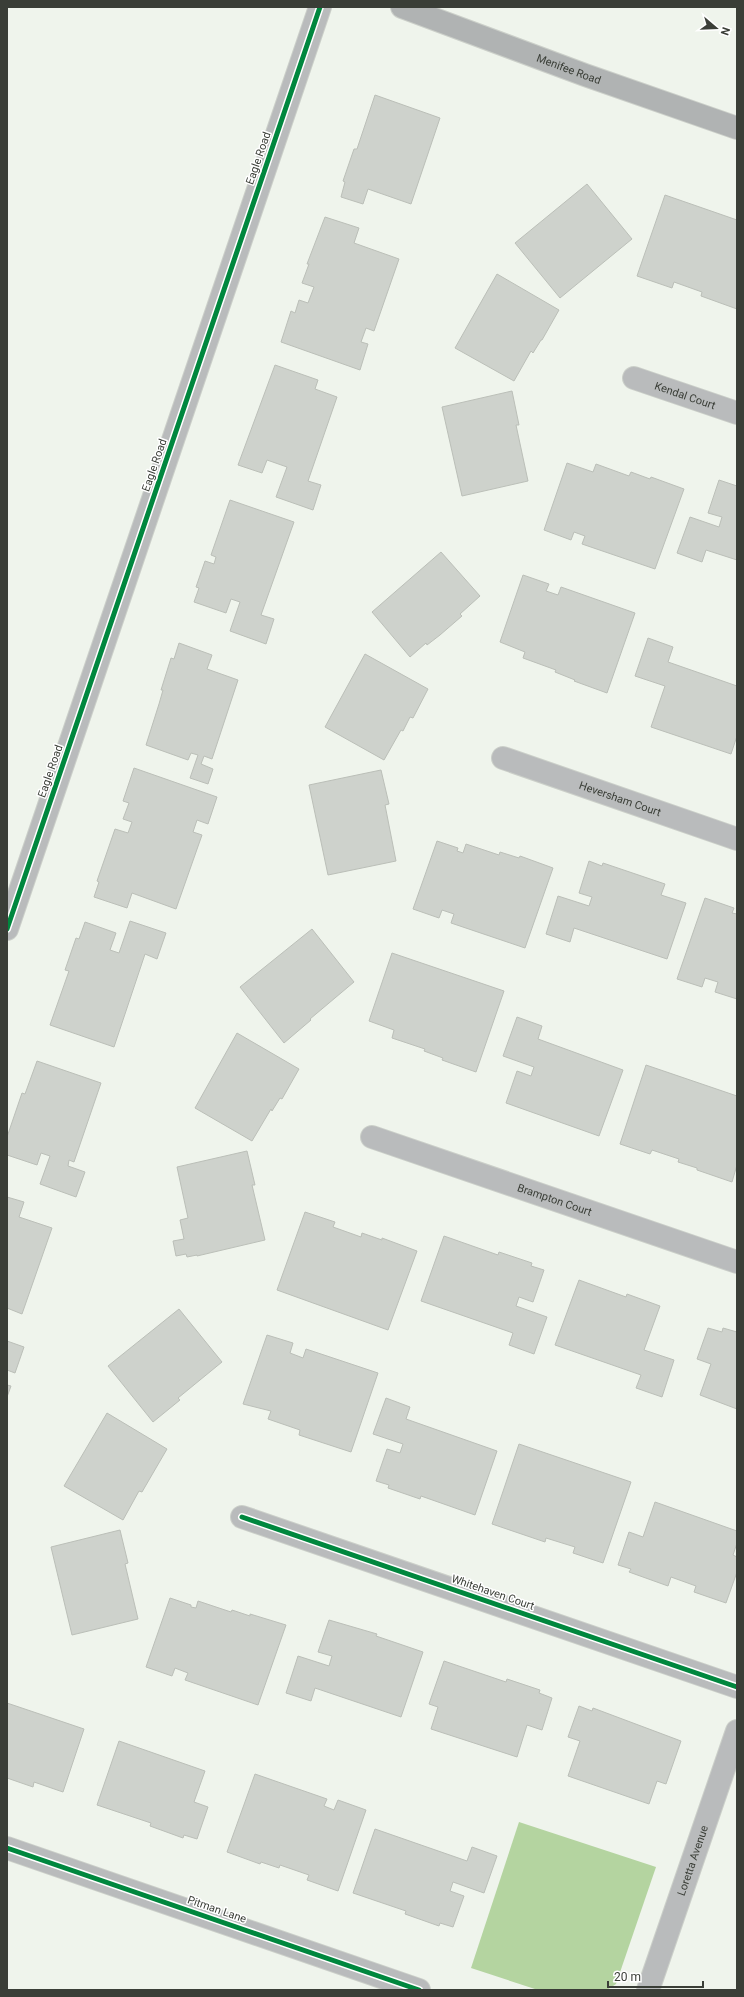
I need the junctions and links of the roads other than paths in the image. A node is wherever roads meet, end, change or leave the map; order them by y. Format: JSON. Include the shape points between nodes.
{"nodes":[{"id":1,"x":320,"y":7,"type":"edge"},
{"id":2,"x":402,"y":7,"type":"edge"},
{"id":3,"x":737,"y":128,"type":"edge"},
{"id":4,"x":634,"y":378,"type":"dead end"},
{"id":5,"x":737,"y":413,"type":"edge"},
{"id":6,"x":503,"y":758,"type":"dead end"},
{"id":7,"x":737,"y":839,"type":"edge"},
{"id":8,"x":7,"y":929,"type":"edge"},
{"id":9,"x":372,"y":1137,"type":"dead end"},
{"id":10,"x":737,"y":1262,"type":"edge"},
{"id":11,"x":242,"y":1517,"type":"dead end"},
{"id":12,"x":737,"y":1687,"type":"edge"},
{"id":13,"x":737,"y":1732,"type":"edge"},
{"id":14,"x":7,"y":1848,"type":"edge"},
{"id":15,"x":420,"y":1990,"type":"edge"},
{"id":16,"x":648,"y":1990,"type":"edge"}],
"edges":[{"from":1,"to":8,"type":"street","name":"Eagle Road"},
{"from":2,"to":3,"type":"main road","name":"Menifee Road"},
{"from":4,"to":5,"type":"street","name":"Kendal Court"},
{"from":6,"to":7,"type":"street","name":"Heversham Court"},
{"from":9,"to":10,"type":"street","name":"Brampton Court"},
{"from":11,"to":12,"type":"street","name":"Whitehaven Court"},
{"from":13,"to":16,"type":"street","name":"Loretta Avenue"},
{"from":14,"to":15,"type":"street","name":"Pitman Lane"}]}
